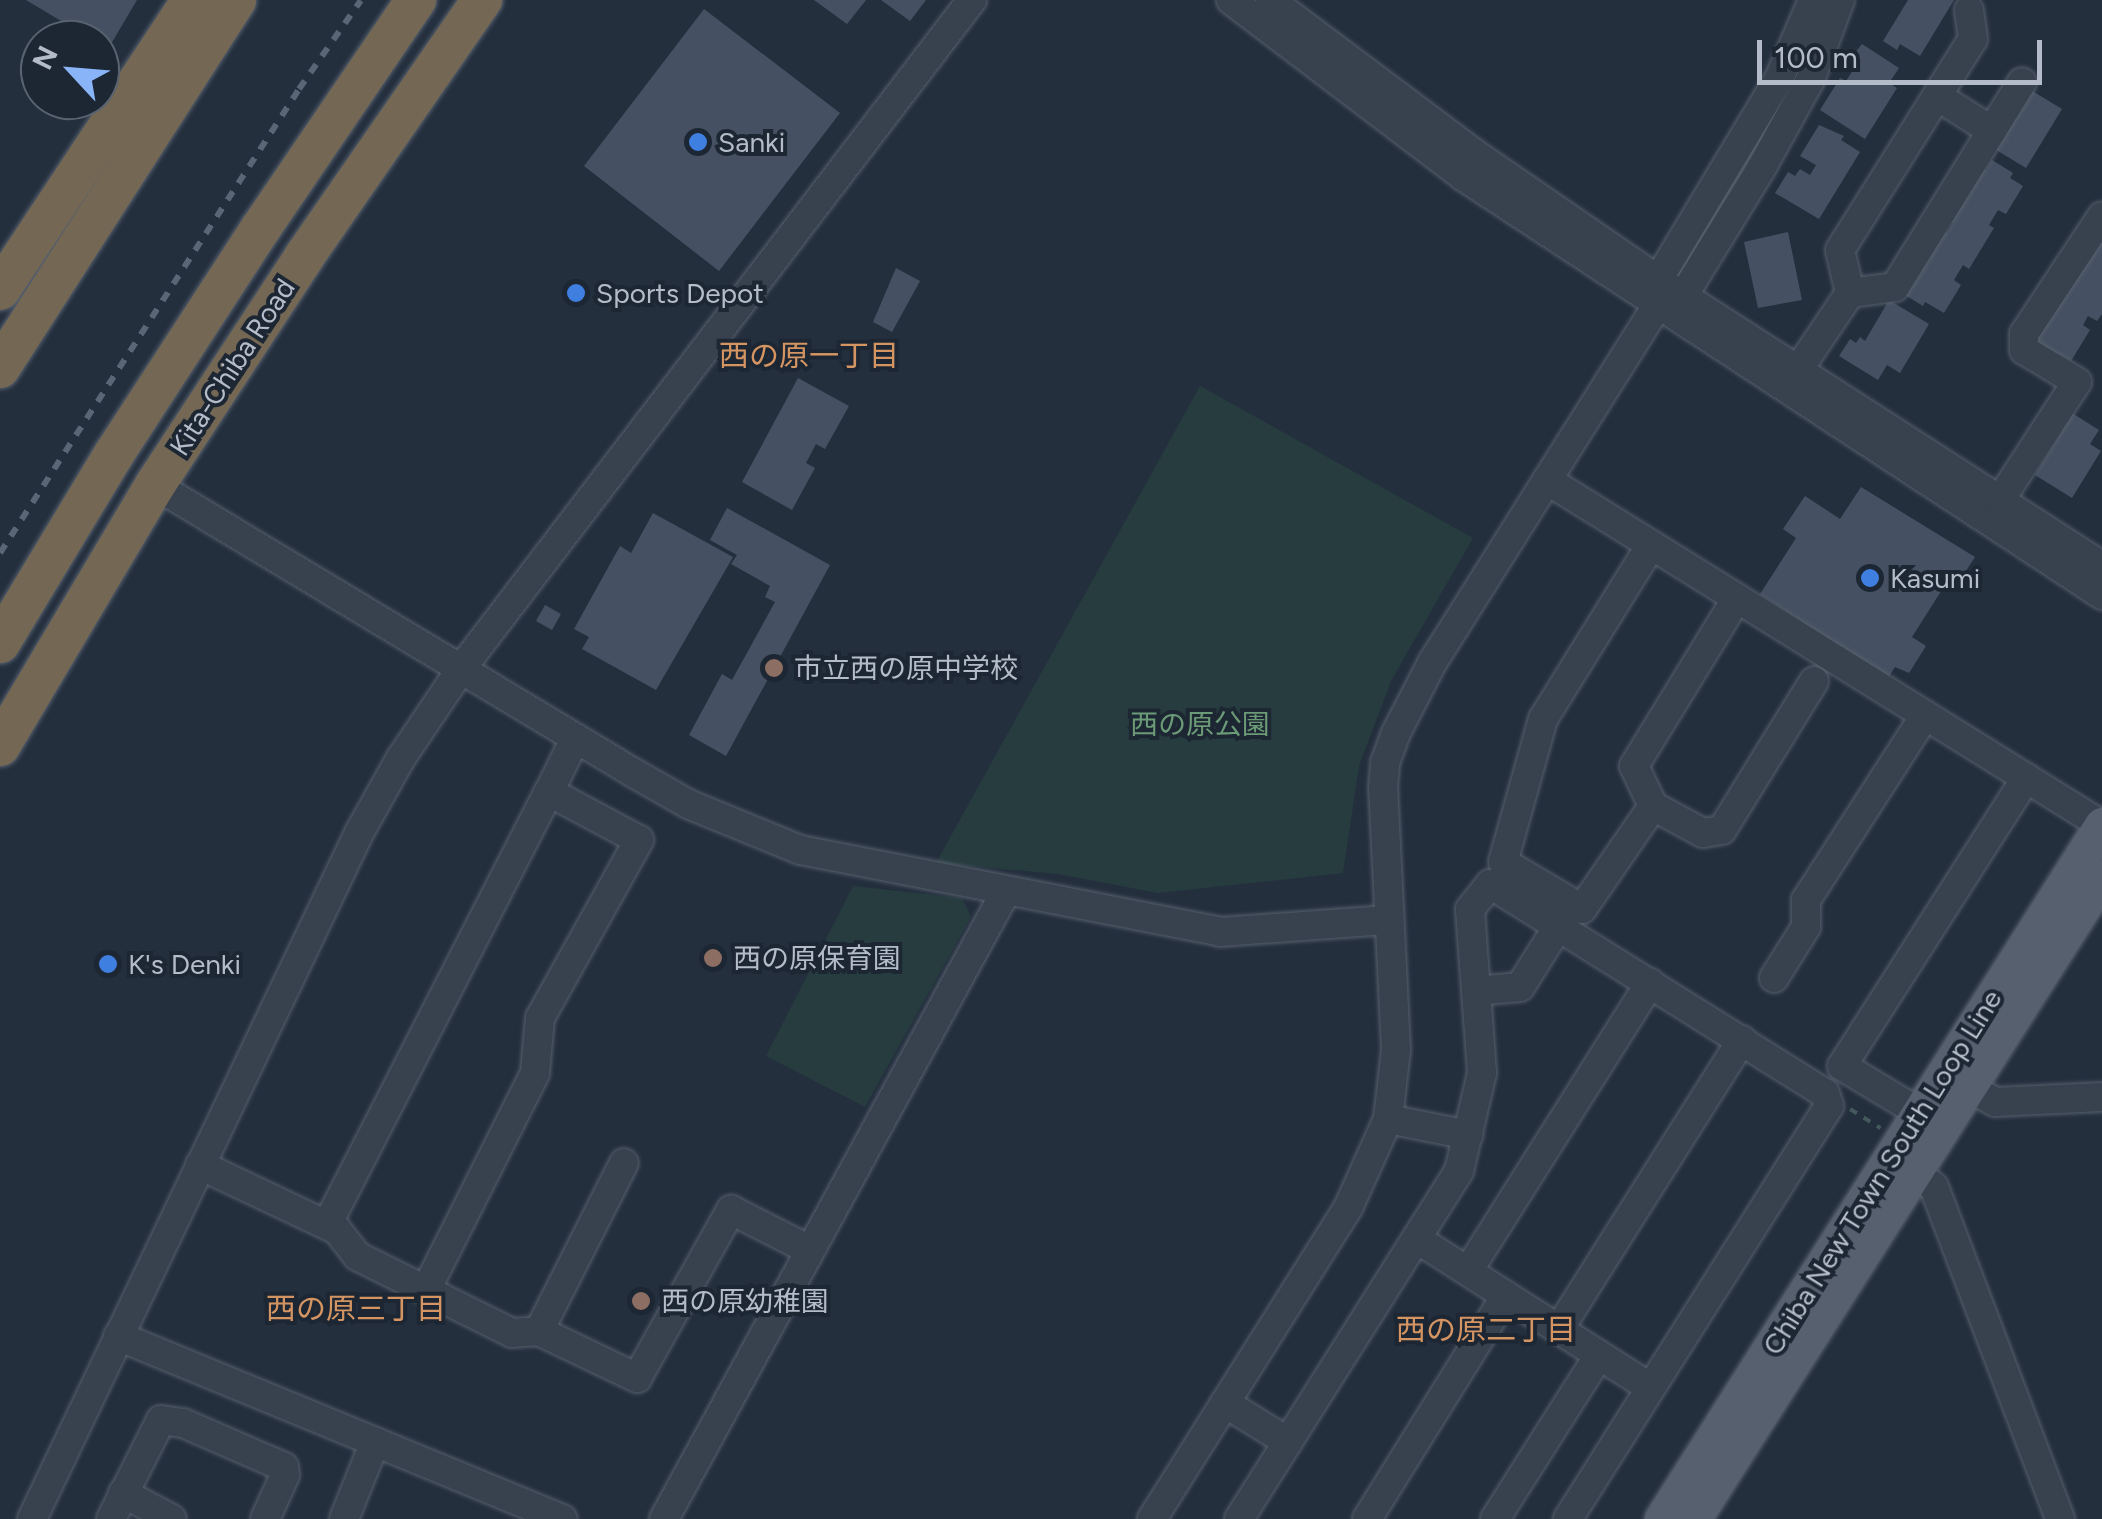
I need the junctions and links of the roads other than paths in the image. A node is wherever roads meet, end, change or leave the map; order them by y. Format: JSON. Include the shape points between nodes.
{"nodes":[{"id":1,"x":192,"y":0,"type":"edge"},
{"id":2,"x":236,"y":0,"type":"edge"},
{"id":3,"x":416,"y":0,"type":"edge"},
{"id":4,"x":482,"y":0,"type":"edge"},
{"id":5,"x":972,"y":0,"type":"edge"},
{"id":6,"x":1231,"y":0,"type":"edge"},
{"id":7,"x":1270,"y":0,"type":"edge"},
{"id":8,"x":1812,"y":0,"type":"edge"},
{"id":9,"x":1840,"y":0,"type":"edge"},
{"id":10,"x":1969,"y":10,"type":"dead end"},
{"id":11,"x":2022,"y":82,"type":"dead end"},
{"id":12,"x":1937,"y":96,"type":"junction"},
{"id":13,"x":1992,"y":131,"type":"junction"},
{"id":14,"x":2102,"y":216,"type":"edge"},
{"id":15,"x":0,"y":290,"type":"edge"},
{"id":16,"x":1657,"y":293,"type":"junction"},
{"id":17,"x":1850,"y":293,"type":"junction"},
{"id":18,"x":1684,"y":296,"type":"junction"},
{"id":19,"x":0,"y":368,"type":"edge"},
{"id":20,"x":1798,"y":370,"type":"junction"},
{"id":21,"x":1547,"y":480,"type":"junction"},
{"id":22,"x":155,"y":486,"type":"junction"},
{"id":23,"x":2000,"y":500,"type":"junction"},
{"id":24,"x":1651,"y":545,"type":"junction"},
{"id":25,"x":2100,"y":559,"type":"edge"},
{"id":26,"x":2102,"y":595,"type":"edge"},
{"id":27,"x":1737,"y":598,"type":"junction"},
{"id":28,"x":0,"y":644,"type":"edge"},
{"id":29,"x":461,"y":669,"type":"junction"},
{"id":30,"x":1814,"y":681,"type":"dead end"},
{"id":31,"x":1926,"y":716,"type":"junction"},
{"id":32,"x":575,"y":739,"type":"junction"},
{"id":33,"x":0,"y":746,"type":"edge"},
{"id":34,"x":2026,"y":778,"type":"junction"},
{"id":35,"x":549,"y":792,"type":"junction"},
{"id":36,"x":1653,"y":806,"type":"junction"},
{"id":37,"x":2102,"y":825,"type":"edge"},
{"id":38,"x":2102,"y":878,"type":"edge"},
{"id":39,"x":1005,"y":893,"type":"junction"},
{"id":40,"x":1386,"y":920,"type":"junction"},
{"id":41,"x":1559,"y":925,"type":"junction"},
{"id":42,"x":1774,"y":978,"type":"dead end"},
{"id":43,"x":1650,"y":983,"type":"junction"},
{"id":44,"x":1476,"y":991,"type":"junction"},
{"id":45,"x":1742,"y":1040,"type":"junction"},
{"id":46,"x":1968,"y":1086,"type":"junction"},
{"id":47,"x":2102,"y":1097,"type":"edge"},
{"id":48,"x":1388,"y":1118,"type":"junction"},
{"id":49,"x":1468,"y":1135,"type":"junction"},
{"id":50,"x":1912,"y":1142,"type":"junction"},
{"id":51,"x":624,"y":1163,"type":"dead end"},
{"id":52,"x":200,"y":1165,"type":"junction"},
{"id":53,"x":327,"y":1226,"type":"junction"},
{"id":54,"x":1417,"y":1239,"type":"junction"},
{"id":55,"x":810,"y":1250,"type":"junction"},
{"id":56,"x":1468,"y":1272,"type":"junction"},
{"id":57,"x":426,"y":1290,"type":"junction"},
{"id":58,"x":1506,"y":1296,"type":"junction"},
{"id":59,"x":1559,"y":1329,"type":"junction"},
{"id":60,"x":539,"y":1331,"type":"junction"},
{"id":61,"x":118,"y":1336,"type":"junction"},
{"id":62,"x":1599,"y":1355,"type":"junction"},
{"id":63,"x":1651,"y":1388,"type":"junction"},
{"id":64,"x":1225,"y":1403,"type":"junction"},
{"id":65,"x":375,"y":1442,"type":"junction"},
{"id":66,"x":1288,"y":1442,"type":"junction"},
{"id":67,"x":117,"y":1506,"type":"edge"},
{"id":68,"x":32,"y":1519,"type":"edge"},
{"id":69,"x":172,"y":1519,"type":"edge"},
{"id":70,"x":266,"y":1519,"type":"edge"},
{"id":71,"x":344,"y":1519,"type":"edge"},
{"id":72,"x":562,"y":1519,"type":"edge"},
{"id":73,"x":664,"y":1519,"type":"edge"},
{"id":74,"x":1152,"y":1519,"type":"edge"},
{"id":75,"x":1239,"y":1519,"type":"edge"},
{"id":76,"x":1367,"y":1519,"type":"edge"},
{"id":77,"x":1495,"y":1519,"type":"edge"},
{"id":78,"x":1568,"y":1519,"type":"edge"},
{"id":79,"x":1662,"y":1519,"type":"edge"},
{"id":80,"x":1693,"y":1519,"type":"edge"},
{"id":81,"x":2060,"y":1519,"type":"edge"}],
"edges":[{"from":1,"to":15,"type":"highway"},
{"from":2,"to":19,"type":"highway"},
{"from":3,"to":28,"type":"highway","name":"Kita-Chiba Road","via":[[230,276]]},
{"from":4,"to":22,"type":"highway","name":"Kita-Chiba Road"},
{"from":5,"to":29,"type":"street"},
{"from":6,"to":16,"type":"street","via":[[1464,177]]},
{"from":7,"to":16,"type":"street"},
{"from":8,"to":16,"type":"street","via":[[1779,79]]},
{"from":9,"to":18,"type":"street","via":[[1810,80]]},
{"from":10,"to":12,"type":"street","via":[[1973,39]]},
{"from":11,"to":13,"type":"street"},
{"from":12,"to":13,"type":"street"},
{"from":12,"to":17,"type":"street","via":[[1840,250]]},
{"from":13,"to":17,"type":"street","via":[[1895,287]]},
{"from":14,"to":23,"type":"street","via":[[2024,334],[2024,350],[2077,382]]},
{"from":16,"to":18,"type":"street"},
{"from":16,"to":21,"type":"street"},
{"from":16,"to":26,"type":"street"},
{"from":17,"to":20,"type":"street"},
{"from":18,"to":20,"type":"street"},
{"from":20,"to":23,"type":"street"},
{"from":21,"to":24,"type":"street"},
{"from":21,"to":40,"type":"street","via":[[1396,733],[1384,788]]},
{"from":22,"to":29,"type":"street"},
{"from":22,"to":33,"type":"highway","name":"Kita-Chiba Road"},
{"from":23,"to":25,"type":"street"},
{"from":24,"to":27,"type":"street"},
{"from":24,"to":36,"type":"street","via":[[1543,719],[1503,862],[1582,909]]},
{"from":27,"to":31,"type":"street"},
{"from":27,"to":36,"type":"street","via":[[1634,766]]},
{"from":29,"to":32,"type":"street"},
{"from":29,"to":52,"type":"street","via":[[379,796]]},
{"from":30,"to":36,"type":"street","via":[[1722,830],[1703,833]]},
{"from":31,"to":34,"type":"street"},
{"from":31,"to":42,"type":"street","via":[[1806,900],[1806,927]]},
{"from":32,"to":35,"type":"street"},
{"from":32,"to":39,"type":"street","via":[[688,804],[800,850]]},
{"from":34,"to":37,"type":"street"},
{"from":34,"to":50,"type":"street","via":[[1842,1066]]},
{"from":35,"to":53,"type":"street"},
{"from":35,"to":57,"type":"street","via":[[639,840],[540,1018],[536,1073]]},
{"from":37,"to":50,"type":"main road","name":"Chiba New Town South Loop Line"},
{"from":38,"to":46,"type":"main road","name":"Chiba New Town South Loop Line"},
{"from":39,"to":40,"type":"street","via":[[1220,932]]},
{"from":39,"to":55,"type":"street"},
{"from":40,"to":48,"type":"street","via":[[1396,1050]]},
{"from":41,"to":43,"type":"street"},
{"from":41,"to":44,"type":"street","via":[[1520,986]]},
{"from":41,"to":44,"type":"street","via":[[1498,887],[1482,888],[1470,909]]},
{"from":43,"to":45,"type":"street"},
{"from":43,"to":56,"type":"street"},
{"from":44,"to":49,"type":"street","via":[[1482,1074]]},
{"from":45,"to":59,"type":"street"},
{"from":45,"to":63,"type":"street","via":[[1825,1093],[1829,1106]]},
{"from":46,"to":47,"type":"street","via":[[1995,1102]]},
{"from":46,"to":50,"type":"main road","name":"Chiba New Town South Loop Line"},
{"from":48,"to":49,"type":"street"},
{"from":48,"to":64,"type":"street","via":[[1348,1208]]},
{"from":49,"to":54,"type":"street","via":[[1459,1171]]},
{"from":50,"to":79,"type":"main road","name":"Chiba New Town South Loop Line"},
{"from":50,"to":80,"type":"main road","name":"Chiba New Town South Loop Line"},
{"from":50,"to":81,"type":"street"},
{"from":51,"to":60,"type":"street"},
{"from":52,"to":53,"type":"street"},
{"from":52,"to":61,"type":"street"},
{"from":53,"to":57,"type":"street","via":[[357,1256]]},
{"from":54,"to":56,"type":"street"},
{"from":54,"to":66,"type":"street"},
{"from":55,"to":60,"type":"street","via":[[731,1210],[638,1378]]},
{"from":55,"to":73,"type":"street"},
{"from":56,"to":58,"type":"street"},
{"from":57,"to":60,"type":"street","via":[[512,1333]]},
{"from":58,"to":59,"type":"street"},
{"from":58,"to":76,"type":"street"},
{"from":59,"to":62,"type":"street"},
{"from":61,"to":65,"type":"street"},
{"from":61,"to":68,"type":"street"},
{"from":62,"to":63,"type":"street"},
{"from":62,"to":77,"type":"street"},
{"from":63,"to":78,"type":"street"},
{"from":64,"to":66,"type":"street"},
{"from":64,"to":74,"type":"street"},
{"from":65,"to":71,"type":"street"},
{"from":65,"to":72,"type":"street"},
{"from":66,"to":75,"type":"street"},
{"from":67,"to":69,"type":"street"},
{"from":67,"to":70,"type":"street","via":[[161,1420],[169,1420],[284,1467]]}]}
